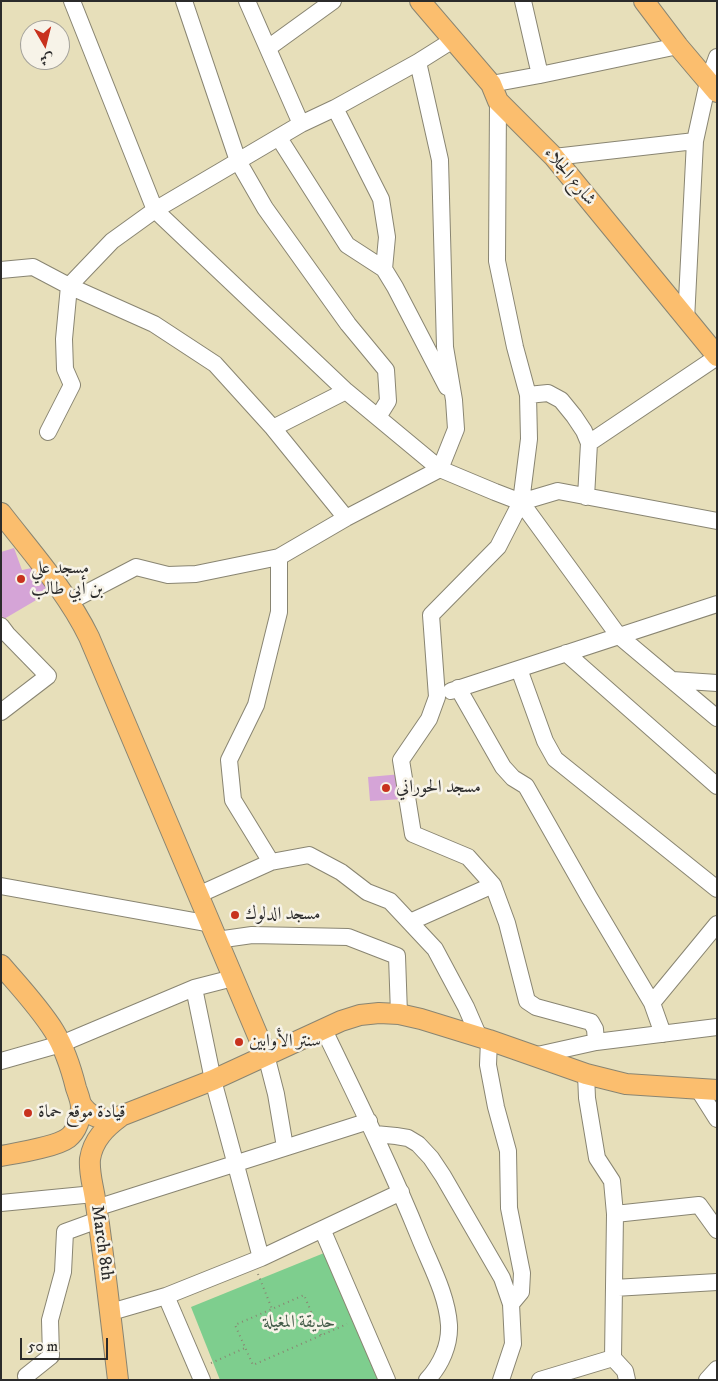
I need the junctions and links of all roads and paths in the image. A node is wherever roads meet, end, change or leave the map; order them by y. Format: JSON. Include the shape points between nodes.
{"nodes":[{"id":1,"x":72,"y":1,"type":"edge"},
{"id":2,"x":184,"y":1,"type":"edge"},
{"id":3,"x":248,"y":1,"type":"edge"},
{"id":4,"x":333,"y":1,"type":"edge"},
{"id":5,"x":420,"y":1,"type":"edge"},
{"id":6,"x":523,"y":1,"type":"edge"},
{"id":7,"x":644,"y":1,"type":"edge"},
{"id":8,"x":453,"y":40,"type":"junction"},
{"id":9,"x":678,"y":46,"type":"junction"},
{"id":10,"x":268,"y":48,"type":"junction"},
{"id":11,"x":717,"y":57,"type":"edge"},
{"id":12,"x":418,"y":62,"type":"junction"},
{"id":13,"x":540,"y":75,"type":"junction"},
{"id":14,"x":712,"y":87,"type":"edge"},
{"id":15,"x":494,"y":93,"type":"junction"},
{"id":16,"x":335,"y":108,"type":"junction"},
{"id":17,"x":301,"y":124,"type":"junction"},
{"id":18,"x":279,"y":138,"type":"junction"},
{"id":19,"x":695,"y":140,"type":"junction"},
{"id":20,"x":554,"y":157,"type":"junction"},
{"id":21,"x":238,"y":161,"type":"junction"},
{"id":22,"x":155,"y":210,"type":"junction"},
{"id":23,"x":384,"y":269,"type":"junction"},
{"id":24,"x":1,"y":270,"type":"edge"},
{"id":25,"x":69,"y":286,"type":"junction"},
{"id":26,"x":686,"y":320,"type":"junction"},
{"id":27,"x":717,"y":357,"type":"edge"},
{"id":28,"x":346,"y":391,"type":"junction"},
{"id":29,"x":528,"y":395,"type":"junction"},
{"id":30,"x":454,"y":400,"type":"junction"},
{"id":31,"x":378,"y":417,"type":"junction"},
{"id":32,"x":273,"y":428,"type":"junction"},
{"id":33,"x":48,"y":432,"type":"dead end"},
{"id":34,"x":589,"y":443,"type":"junction"},
{"id":35,"x":440,"y":469,"type":"junction"},
{"id":36,"x":586,"y":497,"type":"junction"},
{"id":37,"x":521,"y":502,"type":"junction"},
{"id":38,"x":1,"y":513,"type":"edge"},
{"id":39,"x":346,"y":518,"type":"junction"},
{"id":40,"x":717,"y":522,"type":"edge"},
{"id":41,"x":279,"y":557,"type":"junction"},
{"id":42,"x":69,"y":602,"type":"junction"},
{"id":43,"x":717,"y":604,"type":"edge"},
{"id":44,"x":1,"y":626,"type":"edge"},
{"id":45,"x":618,"y":635,"type":"junction"},
{"id":46,"x":566,"y":653,"type":"junction"},
{"id":47,"x":519,"y":669,"type":"junction"},
{"id":48,"x":672,"y":680,"type":"junction"},
{"id":49,"x":717,"y":684,"type":"edge"},
{"id":50,"x":458,"y":688,"type":"junction"},
{"id":51,"x":437,"y":697,"type":"junction"},
{"id":52,"x":1,"y":712,"type":"edge"},
{"id":53,"x":717,"y":718,"type":"edge"},
{"id":54,"x":717,"y":786,"type":"edge"},
{"id":55,"x":271,"y":862,"type":"junction"},
{"id":56,"x":494,"y":885,"type":"junction"},
{"id":57,"x":1,"y":886,"type":"edge"},
{"id":58,"x":717,"y":889,"type":"edge"},
{"id":59,"x":198,"y":895,"type":"junction"},
{"id":60,"x":410,"y":922,"type":"junction"},
{"id":61,"x":717,"y":924,"type":"edge"},
{"id":62,"x":214,"y":932,"type":"junction"},
{"id":63,"x":4,"y":974,"type":"edge"},
{"id":64,"x":233,"y":978,"type":"junction"},
{"id":65,"x":194,"y":988,"type":"junction"},
{"id":66,"x":652,"y":1003,"type":"junction"},
{"id":67,"x":399,"y":1014,"type":"junction"},
{"id":68,"x":717,"y":1027,"type":"edge"},
{"id":69,"x":323,"y":1028,"type":"junction"},
{"id":70,"x":663,"y":1034,"type":"junction"},
{"id":71,"x":484,"y":1038,"type":"junction"},
{"id":72,"x":596,"y":1042,"type":"junction"},
{"id":73,"x":61,"y":1044,"type":"junction"},
{"id":74,"x":266,"y":1055,"type":"junction"},
{"id":75,"x":533,"y":1056,"type":"junction"},
{"id":76,"x":1,"y":1061,"type":"edge"},
{"id":77,"x":586,"y":1074,"type":"junction"},
{"id":78,"x":213,"y":1080,"type":"junction"},
{"id":79,"x":707,"y":1090,"type":"edge"},
{"id":80,"x":81,"y":1104,"type":"junction"},
{"id":81,"x":120,"y":1117,"type":"junction"},
{"id":82,"x":717,"y":1119,"type":"edge"},
{"id":83,"x":372,"y":1128,"type":"junction"},
{"id":84,"x":57,"y":1143,"type":"junction"},
{"id":85,"x":285,"y":1147,"type":"junction"},
{"id":86,"x":1,"y":1156,"type":"edge"},
{"id":87,"x":235,"y":1163,"type":"junction"},
{"id":88,"x":90,"y":1172,"type":"junction"},
{"id":89,"x":401,"y":1192,"type":"junction"},
{"id":90,"x":1,"y":1203,"type":"edge"},
{"id":91,"x":96,"y":1207,"type":"junction"},
{"id":92,"x":615,"y":1214,"type":"junction"},
{"id":93,"x":322,"y":1229,"type":"junction"},
{"id":94,"x":717,"y":1230,"type":"edge"},
{"id":95,"x":257,"y":1260,"type":"junction"},
{"id":96,"x":717,"y":1282,"type":"edge"},
{"id":97,"x":614,"y":1288,"type":"junction"},
{"id":98,"x":166,"y":1296,"type":"junction"},
{"id":99,"x":511,"y":1304,"type":"junction"},
{"id":100,"x":272,"y":1309,"type":"junction"},
{"id":101,"x":111,"y":1312,"type":"junction"},
{"id":102,"x":361,"y":1318,"type":"junction"},
{"id":103,"x":321,"y":1335,"type":"junction"},
{"id":104,"x":245,"y":1348,"type":"junction"},
{"id":105,"x":613,"y":1358,"type":"junction"},
{"id":106,"x":717,"y":1369,"type":"edge"},
{"id":107,"x":199,"y":1374,"type":"edge"},
{"id":108,"x":27,"y":1380,"type":"edge"},
{"id":109,"x":118,"y":1380,"type":"edge"},
{"id":110,"x":387,"y":1380,"type":"edge"},
{"id":111,"x":427,"y":1380,"type":"edge"},
{"id":112,"x":501,"y":1380,"type":"edge"},
{"id":113,"x":540,"y":1380,"type":"edge"},
{"id":114,"x":627,"y":1380,"type":"edge"},
{"id":115,"x":707,"y":1380,"type":"edge"}],
"edges":[{"from":1,"to":22,"type":"street"},
{"from":2,"to":21,"type":"street"},
{"from":3,"to":10,"type":"street"},
{"from":4,"to":10,"type":"street"},
{"from":5,"to":8,"type":"main road","name":"شارع الجلاء"},
{"from":6,"to":13,"type":"street"},
{"from":7,"to":9,"type":"main road"},
{"from":8,"to":12,"type":"street"},
{"from":8,"to":15,"type":"main road","name":"شارع الجلاء"},
{"from":9,"to":13,"type":"street"},
{"from":9,"to":14,"type":"main road"},
{"from":10,"to":17,"type":"street"},
{"from":11,"to":14,"type":"street"},
{"from":12,"to":16,"type":"street"},
{"from":12,"to":30,"type":"street","via":[[440,160],[445,347]]},
{"from":13,"to":15,"type":"street"},
{"from":14,"to":19,"type":"street"},
{"from":15,"to":20,"type":"main road","name":"شارع الجلاء"},
{"from":15,"to":29,"type":"street","via":[[497,261],[514,347]]},
{"from":16,"to":17,"type":"street"},
{"from":16,"to":23,"type":"street","via":[[381,199],[387,237]]},
{"from":17,"to":18,"type":"street"},
{"from":18,"to":21,"type":"street"},
{"from":18,"to":23,"type":"street","via":[[347,245]]},
{"from":19,"to":20,"type":"street"},
{"from":19,"to":26,"type":"street"},
{"from":20,"to":26,"type":"main road","name":"شارع الجلاء"},
{"from":21,"to":22,"type":"street"},
{"from":21,"to":31,"type":"street","via":[[293,247],[348,324],[386,370],[388,401]]},
{"from":22,"to":25,"type":"street","via":[[112,241]]},
{"from":22,"to":28,"type":"street"},
{"from":23,"to":30,"type":"street"},
{"from":24,"to":25,"type":"street","via":[[33,267]]},
{"from":25,"to":32,"type":"street","via":[[154,324],[215,364]]},
{"from":25,"to":33,"type":"street","via":[[64,339],[65,369],[72,385]]},
{"from":26,"to":27,"type":"main road","name":"شارع الجلاء"},
{"from":27,"to":34,"type":"street"},
{"from":28,"to":31,"type":"street"},
{"from":28,"to":32,"type":"street"},
{"from":29,"to":34,"type":"street","via":[[548,393],[561,400]]},
{"from":29,"to":37,"type":"street","via":[[529,439]]},
{"from":30,"to":35,"type":"street","via":[[456,429]]},
{"from":31,"to":35,"type":"street"},
{"from":32,"to":39,"type":"street"},
{"from":34,"to":36,"type":"street"},
{"from":35,"to":37,"type":"street"},
{"from":35,"to":39,"type":"street"},
{"from":36,"to":37,"type":"street","via":[[558,491]]},
{"from":36,"to":40,"type":"street"},
{"from":37,"to":45,"type":"street"},
{"from":37,"to":51,"type":"street","via":[[498,547],[431,616]]},
{"from":38,"to":42,"type":"main road"},
{"from":39,"to":41,"type":"street"},
{"from":41,"to":42,"type":"street","via":[[196,574],[168,575],[136,567]]},
{"from":41,"to":55,"type":"street","via":[[279,612],[256,704],[229,760],[233,800]]},
{"from":42,"to":59,"type":"main road","via":[[89,637]]},
{"from":43,"to":45,"type":"street"},
{"from":44,"to":52,"type":"street","via":[[48,676]]},
{"from":45,"to":46,"type":"street"},
{"from":45,"to":48,"type":"street"},
{"from":46,"to":47,"type":"street"},
{"from":46,"to":54,"type":"street"},
{"from":47,"to":50,"type":"street"},
{"from":47,"to":58,"type":"street","via":[[545,741],[555,759]]},
{"from":48,"to":49,"type":"street"},
{"from":48,"to":53,"type":"street"},
{"from":50,"to":51,"type":"street"},
{"from":50,"to":66,"type":"street","via":[[503,767],[526,786]]},
{"from":51,"to":56,"type":"street","via":[[430,719],[401,760],[413,834],[468,857]]},
{"from":55,"to":59,"type":"street"},
{"from":55,"to":60,"type":"street","via":[[309,855],[341,872],[367,892],[390,902]]},
{"from":56,"to":60,"type":"street"},
{"from":56,"to":72,"type":"street","via":[[527,1001],[536,1007],[591,1022]]},
{"from":57,"to":62,"type":"street"},
{"from":59,"to":62,"type":"main road"},
{"from":60,"to":71,"type":"street","via":[[435,950]]},
{"from":61,"to":66,"type":"street"},
{"from":62,"to":64,"type":"main road"},
{"from":62,"to":67,"type":"street","via":[[252,936],[348,937],[397,956]]},
{"from":63,"to":73,"type":"main road","via":[[44,1017]]},
{"from":64,"to":65,"type":"street"},
{"from":64,"to":74,"type":"main road"},
{"from":65,"to":73,"type":"street"},
{"from":65,"to":78,"type":"street"},
{"from":66,"to":70,"type":"street"},
{"from":67,"to":69,"type":"main road","via":[[360,1016]]},
{"from":67,"to":71,"type":"main road"},
{"from":68,"to":70,"type":"street"},
{"from":69,"to":74,"type":"main road"},
{"from":69,"to":83,"type":"street"},
{"from":70,"to":72,"type":"street"},
{"from":71,"to":75,"type":"main road"},
{"from":71,"to":99,"type":"street","via":[[496,1107],[508,1151],[508,1208],[522,1273],[521,1292]]},
{"from":72,"to":75,"type":"street"},
{"from":73,"to":76,"type":"street"},
{"from":73,"to":80,"type":"main road"},
{"from":74,"to":78,"type":"main road"},
{"from":74,"to":85,"type":"street"},
{"from":75,"to":77,"type":"main road"},
{"from":77,"to":79,"type":"main road","via":[[626,1084]]},
{"from":77,"to":92,"type":"street","via":[[596,1158],[612,1182]]},
{"from":78,"to":81,"type":"main road"},
{"from":78,"to":87,"type":"street"},
{"from":79,"to":82,"type":"street"},
{"from":80,"to":81,"type":"main road","via":[[98,1118]]},
{"from":80,"to":84,"type":"main road","via":[[81,1114],[74,1130],[68,1138]]},
{"from":81,"to":88,"type":"main road","name":"March 8th","via":[[98,1137],[90,1160]]},
{"from":83,"to":85,"type":"street"},
{"from":83,"to":89,"type":"street"},
{"from":83,"to":99,"type":"street","via":[[408,1138],[431,1158],[502,1278]]},
{"from":84,"to":86,"type":"main road"},
{"from":84,"to":88,"type":"main road","via":[[81,1156]]},
{"from":85,"to":87,"type":"street"},
{"from":87,"to":91,"type":"street"},
{"from":87,"to":95,"type":"street"},
{"from":88,"to":91,"type":"main road","name":"March 8th"},
{"from":89,"to":93,"type":"street"},
{"from":89,"to":111,"type":"street","via":[[442,1291],[448,1315],[448,1341],[439,1365]]},
{"from":90,"to":91,"type":"street"},
{"from":91,"to":101,"type":"main road","name":"March 8th"},
{"from":91,"to":108,"type":"street","via":[[65,1232],[63,1272],[50,1320],[51,1356],[26,1376]]},
{"from":92,"to":94,"type":"street","via":[[700,1205]]},
{"from":92,"to":97,"type":"street"},
{"from":93,"to":95,"type":"street"},
{"from":93,"to":102,"type":"street"},
{"from":95,"to":98,"type":"street"},
{"from":95,"to":100,"type":"path"},
{"from":96,"to":97,"type":"street"},
{"from":97,"to":105,"type":"street"},
{"from":98,"to":101,"type":"street"},
{"from":98,"to":107,"type":"street"},
{"from":99,"to":112,"type":"street","via":[[513,1344]]},
{"from":100,"to":103,"type":"path","via":[[304,1295]]},
{"from":100,"to":104,"type":"path","via":[[235,1325]]},
{"from":101,"to":109,"type":"main road","name":"March 8th"},
{"from":102,"to":103,"type":"path"},
{"from":102,"to":110,"type":"street"},
{"from":103,"to":104,"type":"path","via":[[253,1365]]},
{"from":104,"to":107,"type":"path"},
{"from":105,"to":113,"type":"street"},
{"from":105,"to":114,"type":"street","via":[[625,1371]]},
{"from":106,"to":115,"type":"street"}]}
